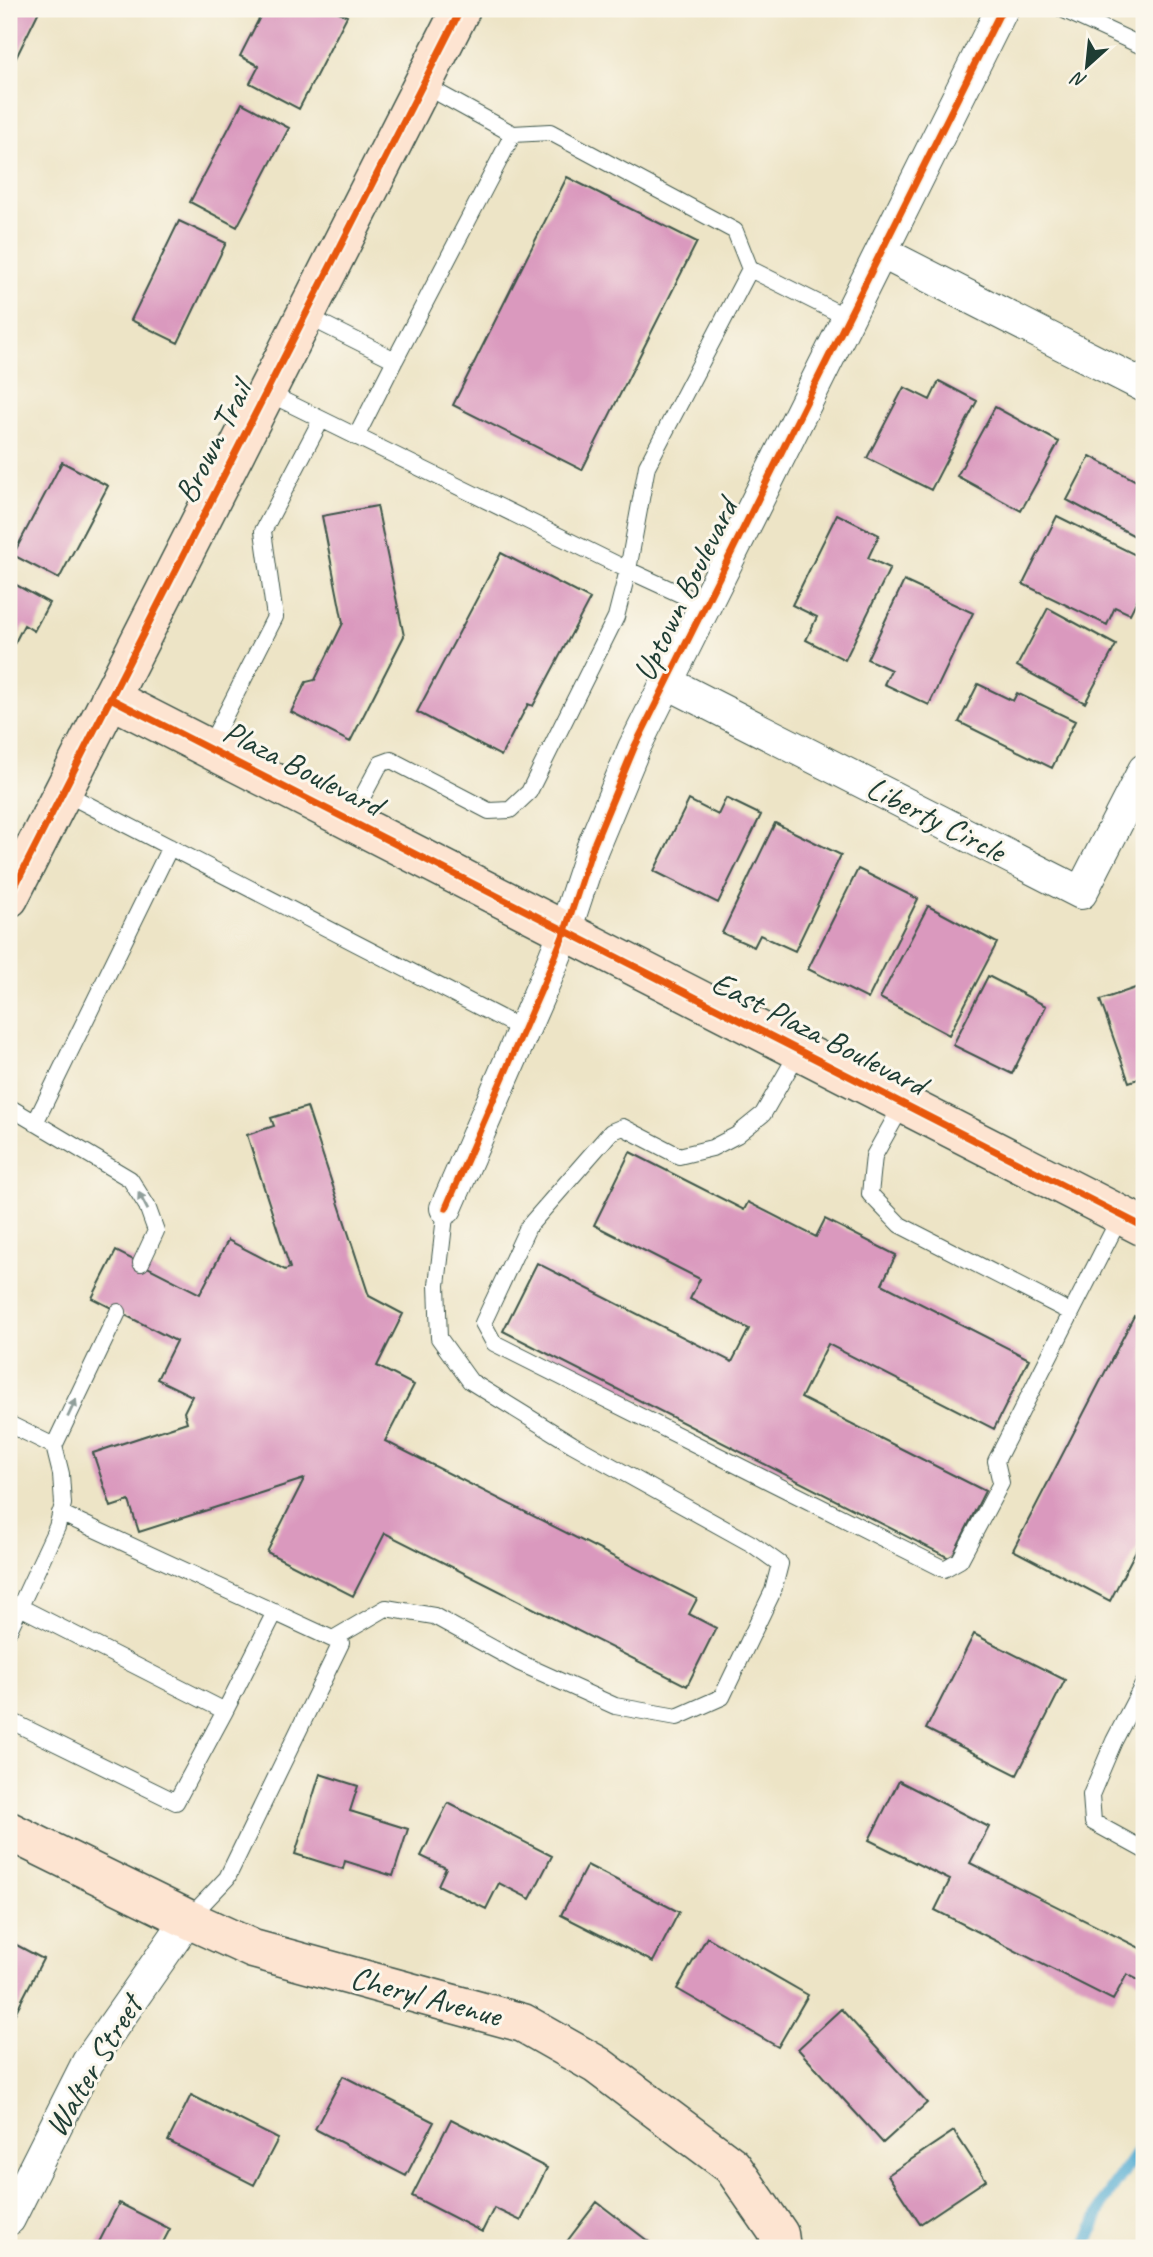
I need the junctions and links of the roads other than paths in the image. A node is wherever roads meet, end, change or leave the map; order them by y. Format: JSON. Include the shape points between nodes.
{"nodes":[{"id":1,"x":461,"y":9,"type":"edge"},
{"id":2,"x":1002,"y":9,"type":"edge"},
{"id":3,"x":1062,"y":9,"type":"edge"},
{"id":4,"x":1144,"y":47,"type":"edge"},
{"id":5,"x":422,"y":84,"type":"junction"},
{"id":6,"x":513,"y":134,"type":"junction"},
{"id":7,"x":881,"y":252,"type":"junction"},
{"id":8,"x":750,"y":269,"type":"junction"},
{"id":9,"x":305,"y":315,"type":"junction"},
{"id":10,"x":848,"y":318,"type":"junction"},
{"id":11,"x":396,"y":360,"type":"junction"},
{"id":12,"x":1144,"y":386,"type":"edge"},
{"id":13,"x":266,"y":392,"type":"junction"},
{"id":14,"x":321,"y":419,"type":"junction"},
{"id":15,"x":356,"y":437,"type":"junction"},
{"id":16,"x":628,"y":570,"type":"junction"},
{"id":17,"x":704,"y":605,"type":"junction"},
{"id":18,"x":666,"y":682,"type":"junction"},
{"id":19,"x":110,"y":698,"type":"junction"},
{"id":20,"x":209,"y":747,"type":"junction"},
{"id":21,"x":1144,"y":770,"type":"edge"},
{"id":22,"x":63,"y":792,"type":"junction"},
{"id":23,"x":350,"y":820,"type":"junction"},
{"id":24,"x":170,"y":847,"type":"junction"},
{"id":25,"x":472,"y":883,"type":"joint"},
{"id":26,"x":9,"y":898,"type":"edge"},
{"id":27,"x":565,"y":931,"type":"junction"},
{"id":28,"x":524,"y":1030,"type":"junction"},
{"id":29,"x":799,"y":1051,"type":"junction"},
{"id":30,"x":903,"y":1104,"type":"junction"},
{"id":31,"x":9,"y":1107,"type":"edge"},
{"id":32,"x":34,"y":1123,"type":"junction"},
{"id":33,"x":446,"y":1208,"type":"joint"},
{"id":34,"x":1133,"y":1221,"type":"edge"},
{"id":35,"x":141,"y":1264,"type":"dead end"},
{"id":36,"x":118,"y":1312,"type":"dead end"},
{"id":37,"x":1070,"y":1312,"type":"junction"},
{"id":38,"x":9,"y":1424,"type":"edge"},
{"id":39,"x":54,"y":1446,"type":"junction"},
{"id":40,"x":60,"y":1514,"type":"junction"},
{"id":41,"x":20,"y":1607,"type":"junction"},
{"id":42,"x":275,"y":1612,"type":"junction"},
{"id":43,"x":9,"y":1630,"type":"edge"},
{"id":44,"x":333,"y":1639,"type":"junction"},
{"id":45,"x":1144,"y":1683,"type":"edge"},
{"id":46,"x":225,"y":1711,"type":"junction"},
{"id":47,"x":9,"y":1720,"type":"edge"},
{"id":48,"x":9,"y":1831,"type":"edge"},
{"id":49,"x":1144,"y":1850,"type":"edge"},
{"id":50,"x":188,"y":1919,"type":"junction"},
{"id":51,"x":9,"y":2219,"type":"edge"},
{"id":52,"x":781,"y":2248,"type":"edge"}],
"edges":[{"from":1,"to":5,"type":"street","name":"Brown Trail"},
{"from":2,"to":7,"type":"street","name":"Uptown Boulevard"},
{"from":3,"to":4,"type":"lane"},
{"from":5,"to":6,"type":"lane"},
{"from":5,"to":9,"type":"street","name":"Brown Trail"},
{"from":6,"to":8,"type":"lane","via":[[550,132],[735,231]]},
{"from":6,"to":11,"type":"lane"},
{"from":7,"to":10,"type":"street","name":"Uptown Boulevard"},
{"from":7,"to":12,"type":"street"},
{"from":8,"to":10,"type":"lane"},
{"from":8,"to":16,"type":"lane","via":[[647,466]]},
{"from":9,"to":11,"type":"lane"},
{"from":9,"to":13,"type":"street","name":"Brown Trail"},
{"from":10,"to":17,"type":"street","name":"Uptown Boulevard"},
{"from":11,"to":15,"type":"lane"},
{"from":13,"to":14,"type":"lane"},
{"from":13,"to":19,"type":"street","name":"Brown Trail"},
{"from":14,"to":15,"type":"lane"},
{"from":14,"to":20,"type":"lane","via":[[263,531],[275,617]]},
{"from":15,"to":16,"type":"lane"},
{"from":16,"to":17,"type":"lane"},
{"from":16,"to":23,"type":"lane","via":[[616,617],[529,792],[510,810],[489,811],[391,760],[380,764]]},
{"from":17,"to":18,"type":"street","name":"Uptown Boulevard"},
{"from":18,"to":21,"type":"street","name":"Liberty Circle","via":[[1081,893]]},
{"from":18,"to":27,"type":"street","name":"Uptown Boulevard","via":[[592,849]]},
{"from":19,"to":20,"type":"street","name":"Plaza Boulevard"},
{"from":19,"to":22,"type":"street","name":"Brown Trail"},
{"from":20,"to":23,"type":"street","name":"Plaza Boulevard"},
{"from":22,"to":24,"type":"lane"},
{"from":22,"to":26,"type":"street","name":"Brown Trail"},
{"from":23,"to":25,"type":"street","name":"Plaza Boulevard"},
{"from":24,"to":28,"type":"lane"},
{"from":24,"to":32,"type":"lane"},
{"from":25,"to":27,"type":"street","name":"East Plaza Boulevard"},
{"from":27,"to":28,"type":"street","name":"Uptown Boulevard"},
{"from":27,"to":29,"type":"street","name":"East Plaza Boulevard"},
{"from":28,"to":33,"type":"street","name":"Uptown Boulevard"},
{"from":29,"to":30,"type":"street","name":"East Plaza Boulevard"},
{"from":29,"to":37,"type":"lane","via":[[762,1114],[712,1148],[679,1156],[623,1126],[611,1132],[528,1227],[483,1323],[494,1343],[944,1569],[960,1560],[1000,1483],[996,1461]]},
{"from":30,"to":34,"type":"street","name":"East Plaza Boulevard"},
{"from":30,"to":37,"type":"lane","via":[[874,1156],[870,1194],[900,1225]]},
{"from":31,"to":32,"type":"lane"},
{"from":35,"to":32,"type":"lane","one_way":true,"via":[[156,1231],[130,1179]]},
{"from":33,"to":44,"type":"lane","via":[[437,1285],[439,1338],[470,1381],[752,1544],[780,1564],[773,1591],[722,1697],[677,1717],[615,1706],[520,1663],[434,1616],[386,1608]]},
{"from":34,"to":37,"type":"lane"},
{"from":39,"to":36,"type":"lane","one_way":true},
{"from":38,"to":39,"type":"lane"},
{"from":39,"to":40,"type":"lane","via":[[61,1474]]},
{"from":40,"to":41,"type":"lane"},
{"from":40,"to":42,"type":"lane"},
{"from":41,"to":43,"type":"lane"},
{"from":41,"to":46,"type":"lane"},
{"from":42,"to":44,"type":"lane"},
{"from":42,"to":46,"type":"lane"},
{"from":44,"to":50,"type":"lane","via":[[341,1643],[227,1878]]},
{"from":45,"to":49,"type":"lane","via":[[1091,1795],[1093,1822]]},
{"from":46,"to":47,"type":"lane","via":[[176,1802]]},
{"from":48,"to":50,"type":"street","name":"Cheryl Avenue"},
{"from":50,"to":51,"type":"street","name":"Walter Street","via":[[89,2062]]},
{"from":50,"to":52,"type":"street","name":"Cheryl Avenue","via":[[253,1949],[523,2023],[597,2065],[732,2166],[779,2234]]}]}
